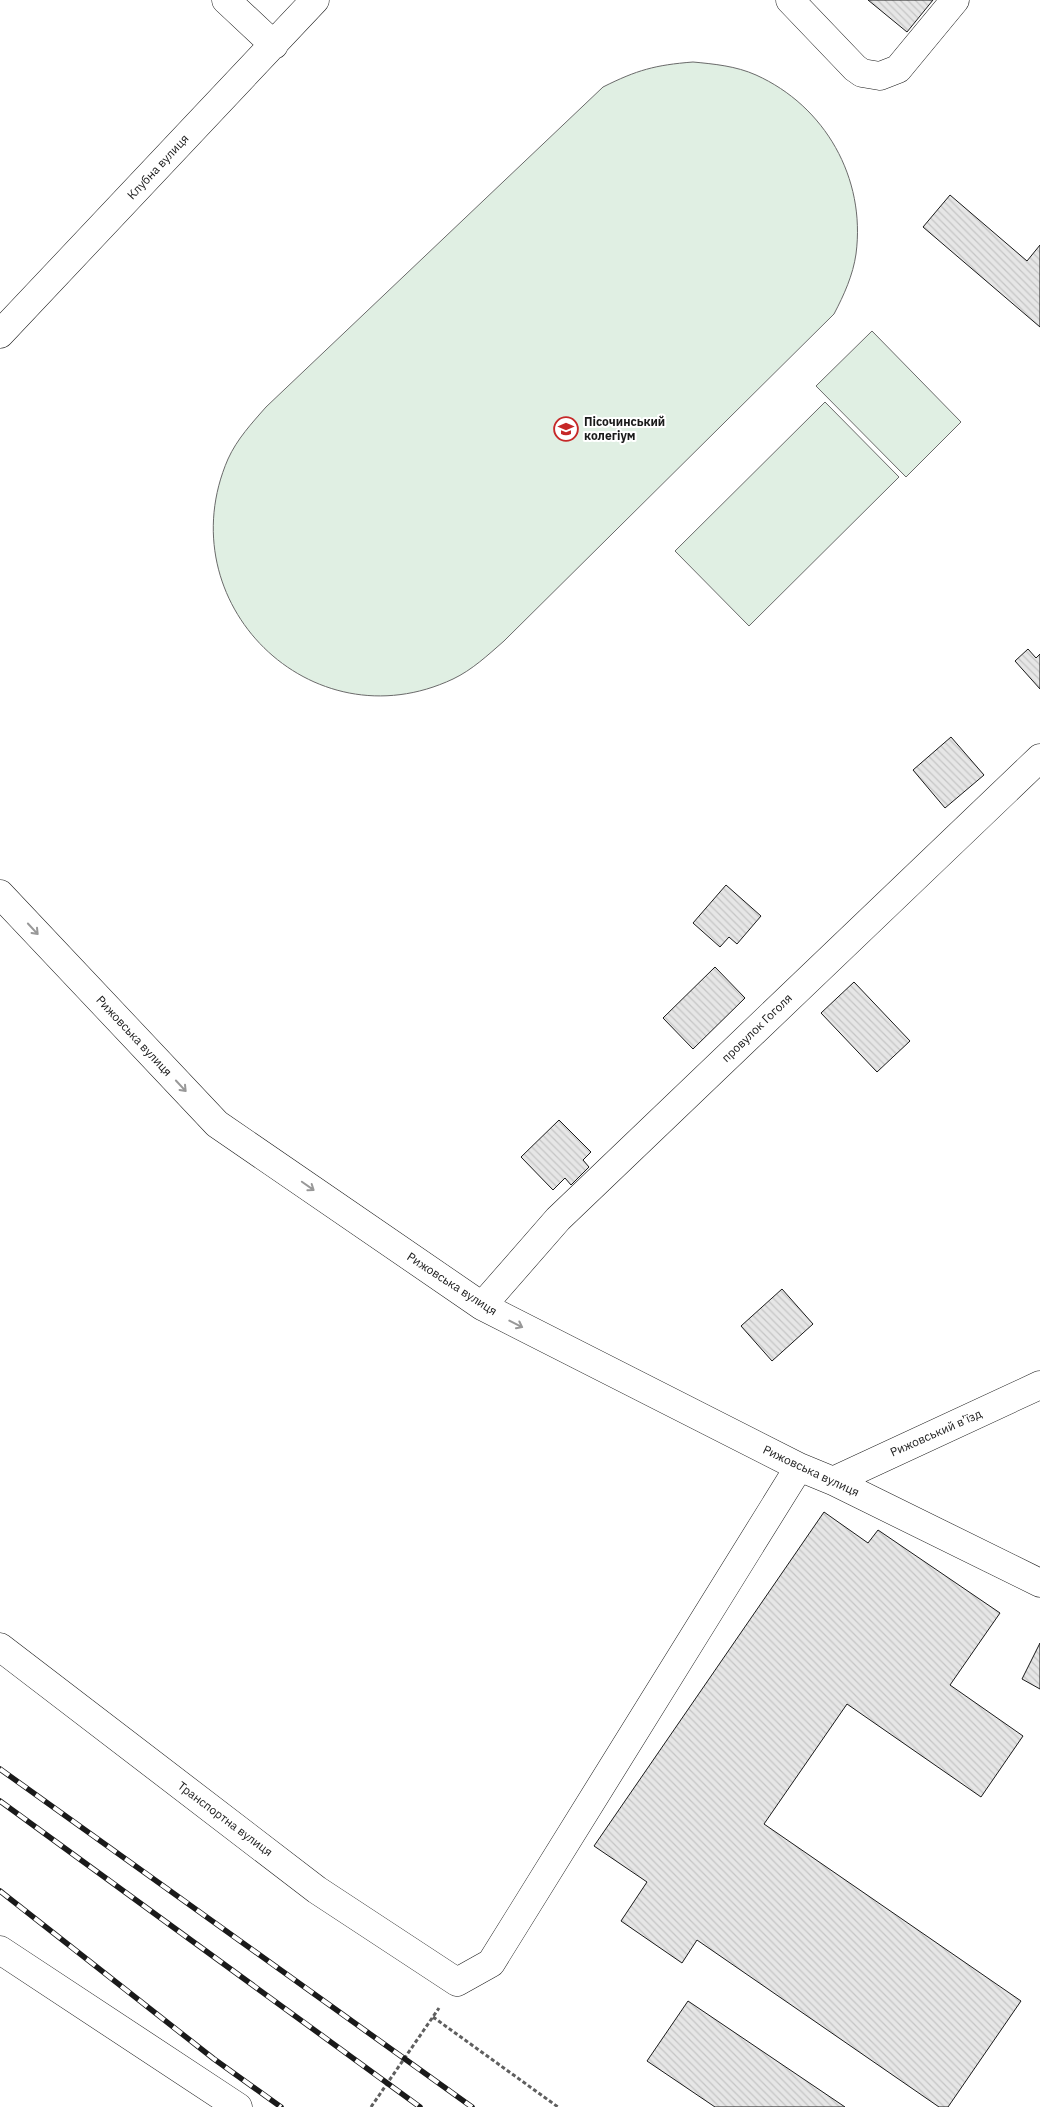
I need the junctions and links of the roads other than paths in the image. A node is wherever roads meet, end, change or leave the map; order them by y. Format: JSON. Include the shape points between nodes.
{"nodes":[{"id":1,"x":226,"y":0,"type":"edge"},
{"id":2,"x":315,"y":0,"type":"edge"},
{"id":3,"x":790,"y":0,"type":"edge"},
{"id":4,"x":955,"y":0,"type":"edge"},
{"id":5,"x":274,"y":45,"type":"junction"},
{"id":6,"x":0,"y":334,"type":"edge"},
{"id":7,"x":1040,"y":758,"type":"edge"},
{"id":8,"x":0,"y":894,"type":"edge"},
{"id":9,"x":482,"y":1306,"type":"junction"},
{"id":10,"x":1040,"y":1385,"type":"edge"},
{"id":11,"x":798,"y":1467,"type":"junction"},
{"id":12,"x":833,"y":1480,"type":"junction"},
{"id":13,"x":1040,"y":1584,"type":"edge"},
{"id":14,"x":0,"y":1647,"type":"edge"},
{"id":15,"x":0,"y":1950,"type":"edge"},
{"id":16,"x":238,"y":2107,"type":"edge"}],
"edges":[{"from":1,"to":5,"type":"street"},
{"from":2,"to":5,"type":"street","name":"Клубна вулиця"},
{"from":3,"to":4,"type":"street","via":[[855,68],[862,73],[880,76],[898,69]]},
{"from":5,"to":6,"type":"street","name":"Клубна вулиця"},
{"from":7,"to":9,"type":"street","name":"провулок Гоголя","via":[[558,1219]]},
{"from":8,"to":9,"type":"street","name":"Рижовська вулиця","one_way":true,"via":[[217,1124]]},
{"from":9,"to":11,"type":"street","name":"Рижовська вулиця","one_way":true},
{"from":10,"to":12,"type":"street","name":"Рижовський в’їзд"},
{"from":11,"to":12,"type":"street","name":"Рижовська вулиця"},
{"from":11,"to":14,"type":"street","name":"Транспортна вулиця","via":[[491,1963],[457,1982],[317,1890]]},
{"from":12,"to":13,"type":"street","name":"Рижовська вулиця"},
{"from":15,"to":16,"type":"street"}]}
